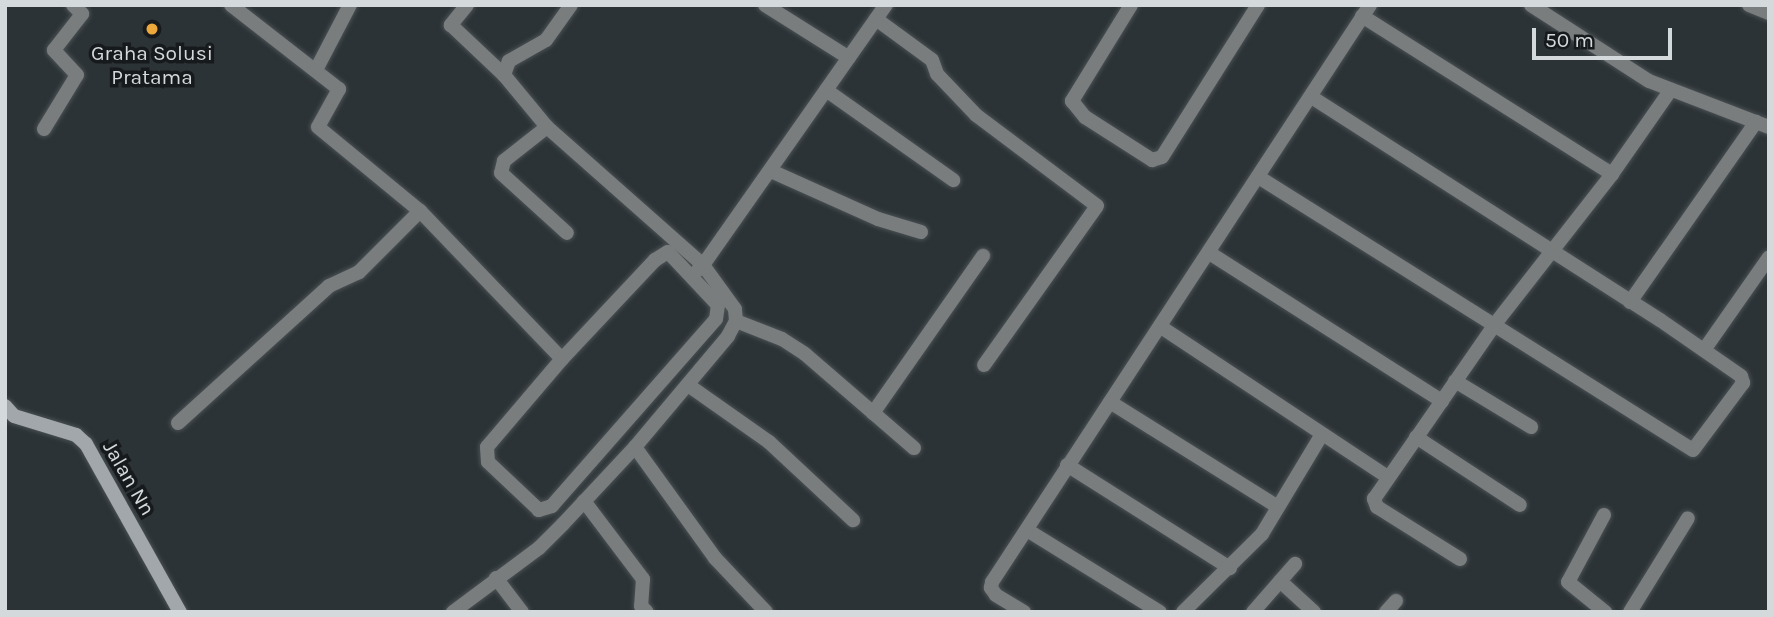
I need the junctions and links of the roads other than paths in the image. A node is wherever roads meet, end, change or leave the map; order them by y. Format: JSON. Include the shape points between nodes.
{"nodes":[{"id":1,"x":74,"y":5,"type":"edge"},
{"id":2,"x":231,"y":5,"type":"edge"},
{"id":3,"x":350,"y":5,"type":"edge"},
{"id":4,"x":467,"y":5,"type":"edge"},
{"id":5,"x":571,"y":5,"type":"edge"},
{"id":6,"x":765,"y":5,"type":"edge"},
{"id":7,"x":886,"y":5,"type":"edge"},
{"id":8,"x":1131,"y":5,"type":"edge"},
{"id":9,"x":1258,"y":5,"type":"edge"},
{"id":10,"x":1531,"y":5,"type":"edge"},
{"id":11,"x":1749,"y":5,"type":"edge"},
{"id":12,"x":1366,"y":11,"type":"edge"},
{"id":13,"x":1769,"y":13,"type":"edge"},
{"id":14,"x":876,"y":19,"type":"junction"},
{"id":15,"x":849,"y":58,"type":"junction"},
{"id":16,"x":317,"y":68,"type":"junction"},
{"id":17,"x":503,"y":75,"type":"junction"},
{"id":18,"x":826,"y":90,"type":"junction"},
{"id":19,"x":1670,"y":91,"type":"junction"},
{"id":20,"x":1311,"y":97,"type":"junction"},
{"id":21,"x":1763,"y":124,"type":"edge"},
{"id":22,"x":547,"y":127,"type":"junction"},
{"id":23,"x":44,"y":129,"type":"dead end"},
{"id":24,"x":771,"y":171,"type":"junction"},
{"id":25,"x":1612,"y":174,"type":"junction"},
{"id":26,"x":1260,"y":178,"type":"junction"},
{"id":27,"x":953,"y":180,"type":"dead end"},
{"id":28,"x":420,"y":211,"type":"junction"},
{"id":29,"x":921,"y":232,"type":"dead end"},
{"id":30,"x":567,"y":233,"type":"dead end"},
{"id":31,"x":1211,"y":254,"type":"junction"},
{"id":32,"x":1550,"y":254,"type":"junction"},
{"id":33,"x":983,"y":256,"type":"dead end"},
{"id":34,"x":1769,"y":257,"type":"edge"},
{"id":35,"x":698,"y":270,"type":"junction"},
{"id":36,"x":1763,"y":277,"type":"edge"},
{"id":37,"x":1630,"y":302,"type":"junction"},
{"id":38,"x":736,"y":321,"type":"junction"},
{"id":39,"x":1495,"y":324,"type":"junction"},
{"id":40,"x":1161,"y":327,"type":"junction"},
{"id":41,"x":1704,"y":349,"type":"junction"},
{"id":42,"x":562,"y":359,"type":"junction"},
{"id":43,"x":985,"y":365,"type":"dead end"},
{"id":44,"x":1455,"y":381,"type":"junction"},
{"id":45,"x":688,"y":385,"type":"junction"},
{"id":46,"x":1442,"y":401,"type":"junction"},
{"id":47,"x":1110,"y":402,"type":"junction"},
{"id":48,"x":5,"y":406,"type":"edge"},
{"id":49,"x":873,"y":413,"type":"junction"},
{"id":50,"x":178,"y":423,"type":"dead end"},
{"id":51,"x":1531,"y":427,"type":"dead end"},
{"id":52,"x":1321,"y":436,"type":"junction"},
{"id":53,"x":1416,"y":437,"type":"junction"},
{"id":54,"x":635,"y":447,"type":"junction"},
{"id":55,"x":914,"y":448,"type":"dead end"},
{"id":56,"x":1067,"y":465,"type":"junction"},
{"id":57,"x":1387,"y":476,"type":"junction"},
{"id":58,"x":584,"y":501,"type":"junction"},
{"id":59,"x":1520,"y":505,"type":"dead end"},
{"id":60,"x":1278,"y":507,"type":"junction"},
{"id":61,"x":1604,"y":514,"type":"dead end"},
{"id":62,"x":1688,"y":518,"type":"dead end"},
{"id":63,"x":853,"y":520,"type":"dead end"},
{"id":64,"x":1027,"y":530,"type":"junction"},
{"id":65,"x":1460,"y":559,"type":"dead end"},
{"id":66,"x":1295,"y":564,"type":"dead end"},
{"id":67,"x":1230,"y":568,"type":"junction"},
{"id":68,"x":496,"y":578,"type":"junction"},
{"id":69,"x":1280,"y":581,"type":"junction"},
{"id":70,"x":180,"y":612,"type":"edge"},
{"id":71,"x":453,"y":612,"type":"edge"},
{"id":72,"x":522,"y":612,"type":"edge"},
{"id":73,"x":647,"y":612,"type":"edge"},
{"id":74,"x":766,"y":612,"type":"edge"},
{"id":75,"x":1024,"y":612,"type":"edge"},
{"id":76,"x":1160,"y":612,"type":"edge"},
{"id":77,"x":1183,"y":612,"type":"edge"},
{"id":78,"x":1253,"y":612,"type":"edge"},
{"id":79,"x":1314,"y":612,"type":"edge"},
{"id":80,"x":1605,"y":612,"type":"edge"},
{"id":81,"x":1630,"y":612,"type":"edge"}],
"edges":[{"from":1,"to":23,"type":"street","via":[[82,15],[54,50],[77,75]]},
{"from":2,"to":16,"type":"street"},
{"from":3,"to":16,"type":"street"},
{"from":4,"to":17,"type":"street","via":[[451,25]]},
{"from":5,"to":17,"type":"street","via":[[546,40],[509,61]]},
{"from":6,"to":15,"type":"street"},
{"from":7,"to":14,"type":"street"},
{"from":8,"to":9,"type":"street","via":[[1072,101],[1085,117],[1152,160],[1162,157]]},
{"from":10,"to":19,"type":"street"},
{"from":11,"to":13,"type":"street"},
{"from":12,"to":20,"type":"street"},
{"from":12,"to":25,"type":"street"},
{"from":14,"to":15,"type":"street"},
{"from":14,"to":43,"type":"street","via":[[932,60],[937,74],[975,115],[1097,206]]},
{"from":15,"to":18,"type":"street"},
{"from":16,"to":28,"type":"street","via":[[339,89],[318,127]]},
{"from":17,"to":22,"type":"street"},
{"from":18,"to":24,"type":"street"},
{"from":18,"to":27,"type":"street"},
{"from":19,"to":21,"type":"street"},
{"from":19,"to":25,"type":"street"},
{"from":20,"to":26,"type":"street"},
{"from":20,"to":32,"type":"street"},
{"from":21,"to":37,"type":"street"},
{"from":22,"to":30,"type":"street","via":[[504,161],[501,173]]},
{"from":22,"to":35,"type":"street"},
{"from":24,"to":29,"type":"street","via":[[878,219]]},
{"from":24,"to":35,"type":"street"},
{"from":25,"to":32,"type":"street"},
{"from":26,"to":31,"type":"street"},
{"from":26,"to":39,"type":"street"},
{"from":28,"to":42,"type":"street"},
{"from":28,"to":50,"type":"street","via":[[359,272],[329,286]]},
{"from":31,"to":40,"type":"street"},
{"from":31,"to":46,"type":"street"},
{"from":32,"to":37,"type":"street"},
{"from":32,"to":39,"type":"street"},
{"from":33,"to":49,"type":"street"},
{"from":34,"to":36,"type":"street"},
{"from":35,"to":38,"type":"street","via":[[735,309]]},
{"from":35,"to":42,"type":"street","via":[[675,255],[663,254]]},
{"from":35,"to":42,"type":"street","via":[[718,305],[716,319],[552,506],[539,510],[488,462],[485,452]]},
{"from":36,"to":41,"type":"street"},
{"from":37,"to":41,"type":"street"},
{"from":38,"to":45,"type":"street"},
{"from":38,"to":49,"type":"street","via":[[806,354]]},
{"from":39,"to":41,"type":"street","via":[[1693,450],[1743,383]]},
{"from":39,"to":44,"type":"street"},
{"from":40,"to":47,"type":"street"},
{"from":40,"to":52,"type":"street"},
{"from":44,"to":46,"type":"street"},
{"from":44,"to":51,"type":"street"},
{"from":45,"to":54,"type":"street"},
{"from":45,"to":63,"type":"street","via":[[769,442]]},
{"from":46,"to":53,"type":"street"},
{"from":47,"to":56,"type":"street"},
{"from":47,"to":60,"type":"street"},
{"from":48,"to":70,"type":"street","name":"Jalan Nn","via":[[15,416],[76,435],[86,444]]},
{"from":49,"to":55,"type":"street"},
{"from":52,"to":57,"type":"street"},
{"from":52,"to":60,"type":"street"},
{"from":53,"to":57,"type":"street"},
{"from":53,"to":59,"type":"street"},
{"from":54,"to":58,"type":"street"},
{"from":54,"to":74,"type":"street","via":[[715,558]]},
{"from":56,"to":64,"type":"street"},
{"from":56,"to":67,"type":"street"},
{"from":57,"to":65,"type":"street","via":[[1374,505]]},
{"from":58,"to":68,"type":"street","via":[[539,548]]},
{"from":58,"to":73,"type":"street","via":[[643,579],[641,606]]},
{"from":60,"to":67,"type":"street","via":[[1250,549]]},
{"from":61,"to":80,"type":"street","via":[[1568,582]]},
{"from":62,"to":81,"type":"street"},
{"from":64,"to":75,"type":"street","via":[[990,588]]},
{"from":64,"to":76,"type":"street"},
{"from":66,"to":69,"type":"street"},
{"from":67,"to":77,"type":"street"},
{"from":68,"to":71,"type":"street"},
{"from":68,"to":72,"type":"street"},
{"from":69,"to":78,"type":"street"},
{"from":69,"to":79,"type":"street"}]}
